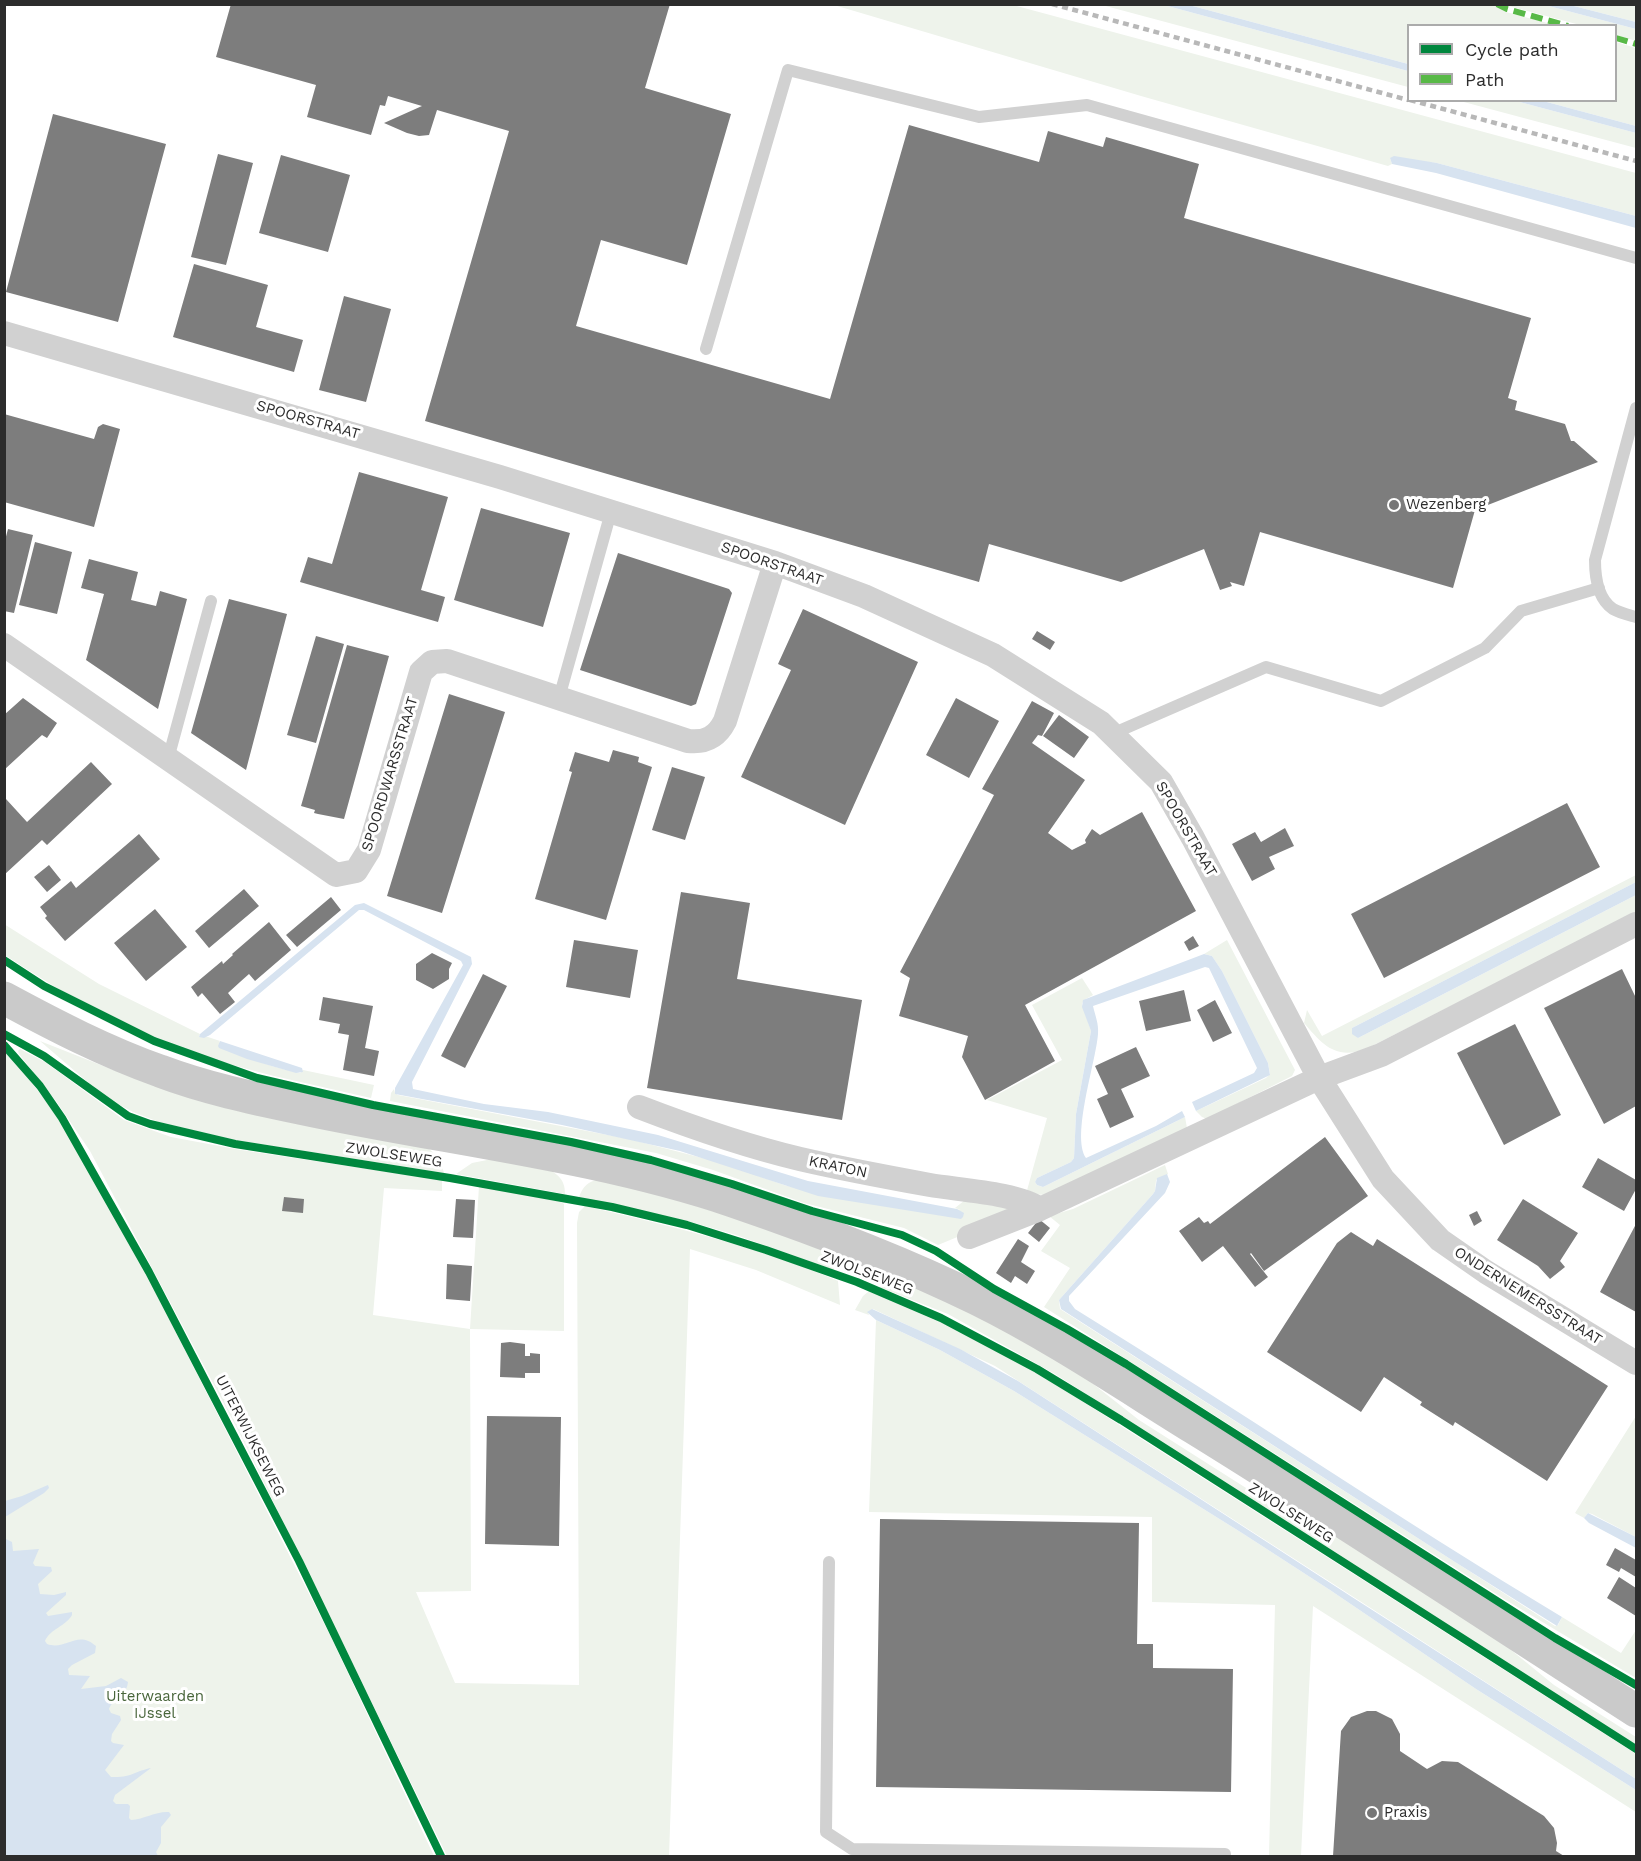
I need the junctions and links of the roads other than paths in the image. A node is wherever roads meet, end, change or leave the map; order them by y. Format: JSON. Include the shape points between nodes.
{"nodes":[{"id":1,"x":1636,"y":258,"type":"edge"},
{"id":2,"x":4,"y":333,"type":"edge"},
{"id":3,"x":706,"y":349,"type":"dead end"},
{"id":4,"x":1636,"y":408,"type":"edge"},
{"id":5,"x":611,"y":512,"type":"junction"},
{"id":6,"x":775,"y":563,"type":"junction"},
{"id":7,"x":1599,"y":588,"type":"junction"},
{"id":8,"x":211,"y":601,"type":"dead end"},
{"id":9,"x":1636,"y":617,"type":"edge"},
{"id":10,"x":4,"y":645,"type":"edge"},
{"id":11,"x":559,"y":698,"type":"junction"},
{"id":12,"x":1112,"y":734,"type":"junction"},
{"id":13,"x":168,"y":759,"type":"junction"},
{"id":14,"x":1636,"y":924,"type":"edge"},
{"id":15,"x":4,"y":998,"type":"edge"},
{"id":16,"x":1319,"y":1078,"type":"junction"},
{"id":17,"x":639,"y":1107,"type":"dead end"},
{"id":18,"x":1040,"y":1209,"type":"junction"},
{"id":19,"x":969,"y":1237,"type":"dead end"},
{"id":20,"x":1636,"y":1363,"type":"edge"},
{"id":21,"x":829,"y":1562,"type":"dead end"},
{"id":22,"x":1636,"y":1711,"type":"edge"},
{"id":23,"x":1225,"y":1857,"type":"edge"}],
"edges":[{"from":1,"to":3,"type":"lane","via":[[1087,105],[979,117],[788,70]]},
{"from":2,"to":5,"type":"street","name":"SPOORSTRAAT"},
{"from":4,"to":7,"type":"lane","via":[[1595,560]]},
{"from":5,"to":6,"type":"street","name":"SPOORSTRAAT"},
{"from":5,"to":11,"type":"lane"},
{"from":6,"to":11,"type":"street","name":"SPOORDWARSSTRAAT","via":[[724,721],[714,736],[688,741]]},
{"from":6,"to":12,"type":"street","name":"SPOORSTRAAT","via":[[864,596],[993,655],[1101,723]]},
{"from":7,"to":9,"type":"lane","via":[[1606,603]]},
{"from":7,"to":12,"type":"lane","via":[[1521,611],[1485,648],[1381,701],[1266,667]]},
{"from":8,"to":13,"type":"lane"},
{"from":10,"to":13,"type":"street","name":"SPOORDWARSSTRAAT"},
{"from":11,"to":13,"type":"street","name":"SPOORDWARSSTRAAT","via":[[447,662],[432,662],[421,672],[369,850],[356,871],[336,875]]},
{"from":12,"to":16,"type":"street","name":"SPOORSTRAAT","via":[[1161,782]]},
{"from":14,"to":16,"type":"street","via":[[1381,1055]]},
{"from":15,"to":22,"type":"main road","name":"ZWOLSEWEG","via":[[120,1056],[196,1083],[328,1115],[562,1158],[679,1185],[897,1263],[978,1299],[1052,1340]]},
{"from":16,"to":18,"type":"street"},
{"from":16,"to":20,"type":"street","name":"ONDERNEMERSSTRAAT","via":[[1383,1179],[1440,1240]]},
{"from":17,"to":18,"type":"street","name":"KRATON","via":[[798,1158],[1015,1199]]},
{"from":18,"to":19,"type":"street"},
{"from":21,"to":23,"type":"lane","via":[[826,1832],[852,1849]]}]}
